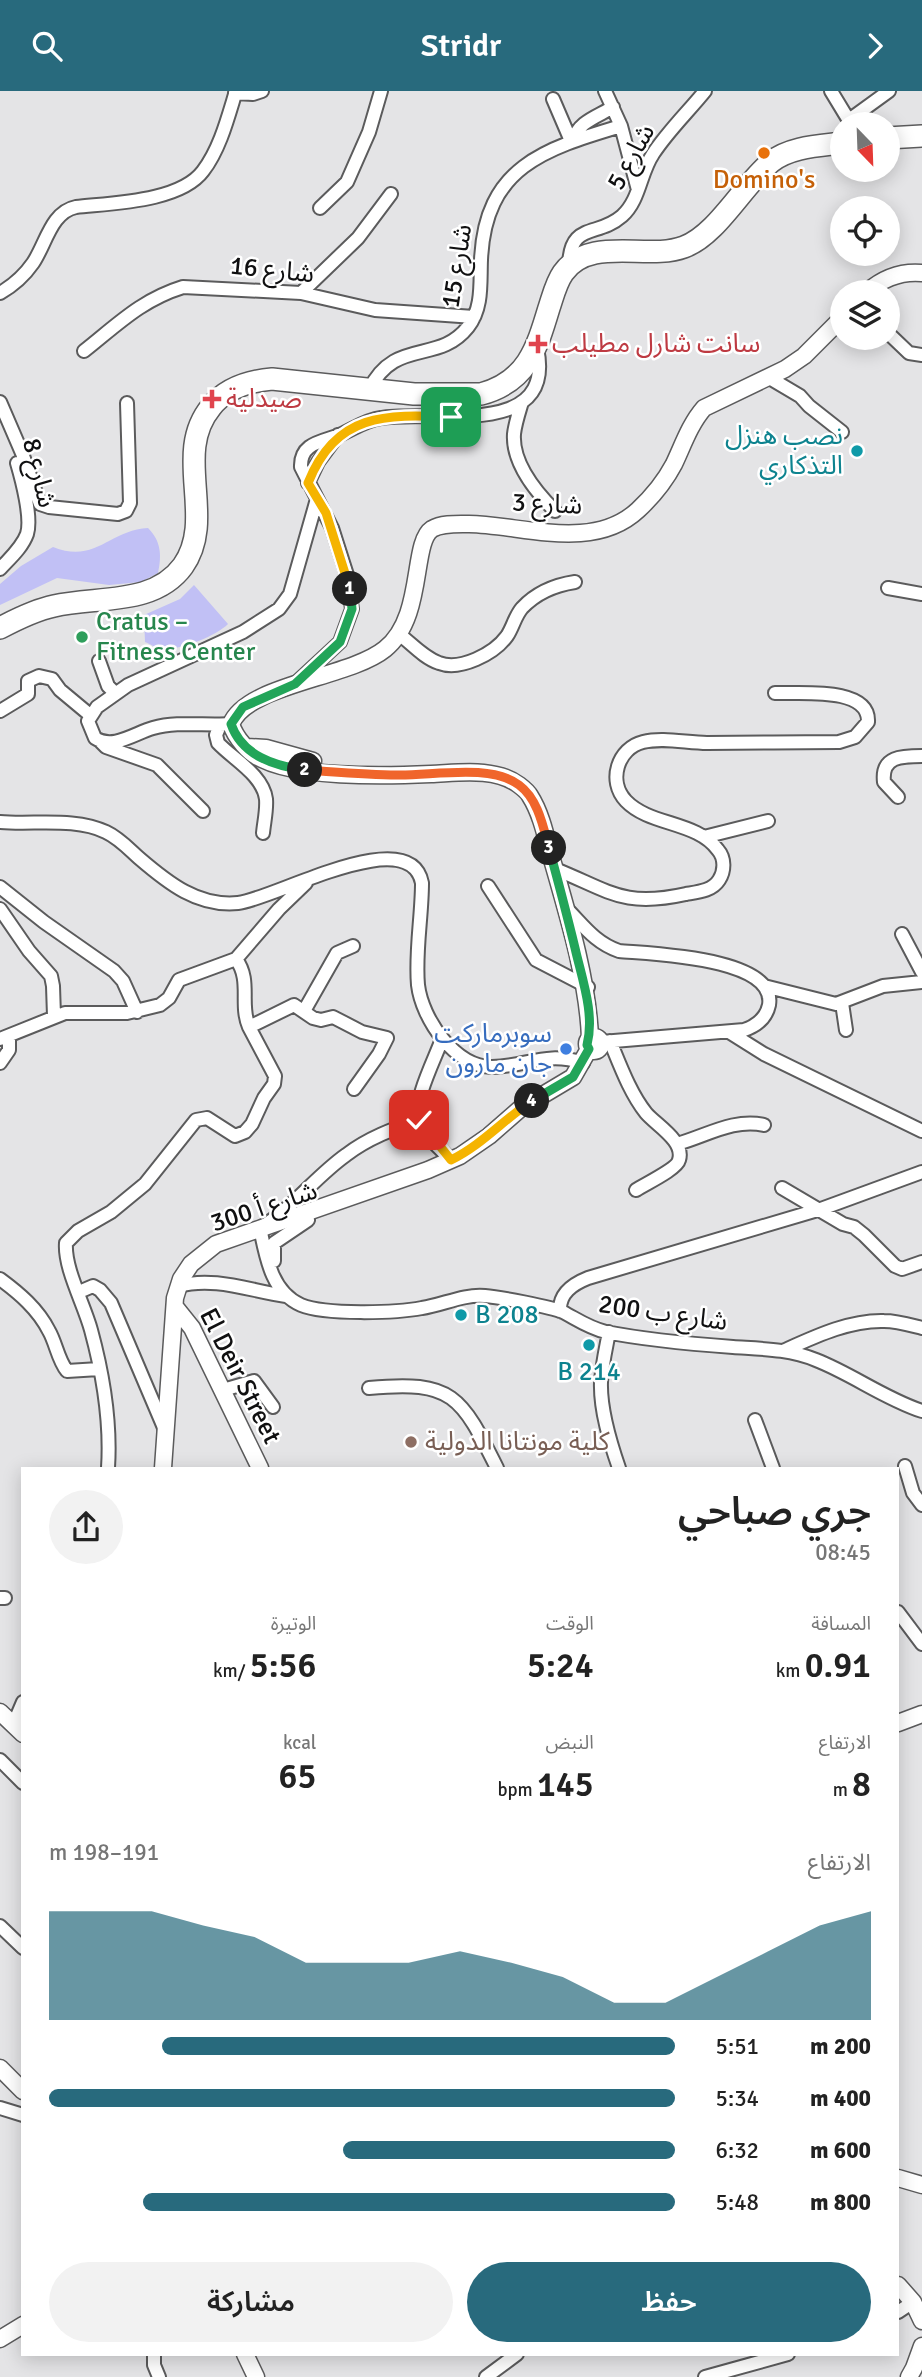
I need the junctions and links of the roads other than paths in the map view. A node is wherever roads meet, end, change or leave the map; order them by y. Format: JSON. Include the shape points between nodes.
{"nodes":[{"id":1,"x":262,"y":91,"type":"edge"},
{"id":2,"x":381,"y":91,"type":"edge"},
{"id":3,"x":605,"y":91,"type":"edge"},
{"id":4,"x":705,"y":91,"type":"edge"},
{"id":5,"x":831,"y":91,"type":"edge"},
{"id":6,"x":889,"y":91,"type":"edge"},
{"id":7,"x":236,"y":92,"type":"edge"},
{"id":8,"x":553,"y":99,"type":"dead end"},
{"id":9,"x":613,"y":107,"type":"junction"},
{"id":10,"x":844,"y":112,"type":"edge"},
{"id":11,"x":863,"y":112,"type":"edge"},
{"id":12,"x":621,"y":126,"type":"junction"},
{"id":13,"x":922,"y":136,"type":"edge"},
{"id":14,"x":900,"y":137,"type":"edge"},
{"id":15,"x":572,"y":140,"type":"junction"},
{"id":16,"x":830,"y":145,"type":"edge"},
{"id":17,"x":638,"y":190,"type":"junction"},
{"id":18,"x":391,"y":194,"type":"dead end"},
{"id":19,"x":320,"y":208,"type":"dead end"},
{"id":20,"x":569,"y":266,"type":"junction"},
{"id":21,"x":922,"y":273,"type":"edge"},
{"id":22,"x":884,"y":280,"type":"edge"},
{"id":23,"x":0,"y":293,"type":"edge"},
{"id":24,"x":301,"y":293,"type":"junction"},
{"id":25,"x":474,"y":317,"type":"junction"},
{"id":26,"x":830,"y":330,"type":"edge"},
{"id":27,"x":900,"y":344,"type":"edge"},
{"id":28,"x":537,"y":348,"type":"junction"},
{"id":29,"x":84,"y":351,"type":"dead end"},
{"id":30,"x":922,"y":355,"type":"edge"},
{"id":31,"x":771,"y":376,"type":"junction"},
{"id":32,"x":369,"y":390,"type":"junction"},
{"id":33,"x":0,"y":402,"type":"edge"},
{"id":34,"x":522,"y":402,"type":"junction"},
{"id":35,"x":127,"y":403,"type":"dead end"},
{"id":36,"x":0,"y":421,"type":"edge"},
{"id":37,"x":842,"y":432,"type":"dead end"},
{"id":38,"x":317,"y":499,"type":"junction"},
{"id":39,"x":555,"y":512,"type":"dead end"},
{"id":40,"x":0,"y":569,"type":"edge"},
{"id":41,"x":575,"y":582,"type":"dead end"},
{"id":42,"x":888,"y":588,"type":"dead end"},
{"id":43,"x":922,"y":594,"type":"edge"},
{"id":44,"x":0,"y":628,"type":"edge"},
{"id":45,"x":399,"y":635,"type":"junction"},
{"id":46,"x":99,"y":661,"type":"dead end"},
{"id":47,"x":295,"y":684,"type":"junction"},
{"id":48,"x":115,"y":693,"type":"junction"},
{"id":49,"x":775,"y":693,"type":"dead end"},
{"id":50,"x":0,"y":711,"type":"edge"},
{"id":51,"x":90,"y":715,"type":"junction"},
{"id":52,"x":225,"y":725,"type":"junction"},
{"id":53,"x":100,"y":741,"type":"junction"},
{"id":54,"x":922,"y":756,"type":"edge"},
{"id":55,"x":898,"y":797,"type":"dead end"},
{"id":56,"x":203,"y":811,"type":"dead end"},
{"id":57,"x":768,"y":821,"type":"dead end"},
{"id":58,"x":0,"y":822,"type":"edge"},
{"id":59,"x":263,"y":833,"type":"dead end"},
{"id":60,"x":704,"y":837,"type":"junction"},
{"id":61,"x":559,"y":871,"type":"junction"},
{"id":62,"x":320,"y":873,"type":"junction"},
{"id":63,"x":488,"y":886,"type":"dead end"},
{"id":64,"x":0,"y":887,"type":"edge"},
{"id":65,"x":0,"y":909,"type":"edge"},
{"id":66,"x":570,"y":912,"type":"junction"},
{"id":67,"x":902,"y":934,"type":"dead end"},
{"id":68,"x":354,"y":946,"type":"dead end"},
{"id":69,"x":236,"y":959,"type":"junction"},
{"id":70,"x":922,"y":972,"type":"edge"},
{"id":71,"x":922,"y":982,"type":"edge"},
{"id":72,"x":764,"y":986,"type":"junction"},
{"id":73,"x":588,"y":987,"type":"junction"},
{"id":74,"x":842,"y":1003,"type":"junction"},
{"id":75,"x":304,"y":1011,"type":"junction"},
{"id":76,"x":136,"y":1012,"type":"junction"},
{"id":77,"x":54,"y":1016,"type":"junction"},
{"id":78,"x":249,"y":1027,"type":"junction"},
{"id":79,"x":846,"y":1030,"type":"dead end"},
{"id":80,"x":729,"y":1032,"type":"junction"},
{"id":81,"x":5,"y":1038,"type":"edge"},
{"id":82,"x":442,"y":1039,"type":"junction"},
{"id":83,"x":595,"y":1046,"type":"junction"},
{"id":84,"x":0,"y":1063,"type":"edge"},
{"id":85,"x":354,"y":1089,"type":"dead end"},
{"id":86,"x":419,"y":1120,"type":"junction"},
{"id":87,"x":764,"y":1125,"type":"dead end"},
{"id":88,"x":922,"y":1131,"type":"edge"},
{"id":89,"x":677,"y":1144,"type":"junction"},
{"id":90,"x":453,"y":1164,"type":"junction"},
{"id":91,"x":922,"y":1172,"type":"edge"},
{"id":92,"x":782,"y":1188,"type":"dead end"},
{"id":93,"x":636,"y":1190,"type":"dead end"},
{"id":94,"x":821,"y":1209,"type":"junction"},
{"id":95,"x":308,"y":1220,"type":"junction"},
{"id":96,"x":261,"y":1233,"type":"junction"},
{"id":97,"x":922,"y":1262,"type":"edge"},
{"id":98,"x":0,"y":1279,"type":"edge"},
{"id":99,"x":276,"y":1282,"type":"junction"},
{"id":100,"x":178,"y":1286,"type":"junction"},
{"id":101,"x":79,"y":1292,"type":"junction"},
{"id":102,"x":286,"y":1296,"type":"junction"},
{"id":103,"x":176,"y":1308,"type":"junction"},
{"id":104,"x":560,"y":1311,"type":"junction"},
{"id":105,"x":922,"y":1328,"type":"edge"},
{"id":106,"x":609,"y":1332,"type":"junction"},
{"id":107,"x":785,"y":1350,"type":"junction"},
{"id":108,"x":100,"y":1369,"type":"junction"},
{"id":109,"x":369,"y":1388,"type":"dead end"},
{"id":110,"x":223,"y":1390,"type":"junction"},
{"id":111,"x":273,"y":1407,"type":"dead end"},
{"id":112,"x":922,"y":1411,"type":"edge"},
{"id":113,"x":755,"y":1420,"type":"dead end"},
{"id":114,"x":166,"y":1433,"type":"junction"},
{"id":115,"x":905,"y":1466,"type":"dead end"},
{"id":116,"x":108,"y":1467,"type":"edge"},
{"id":117,"x":163,"y":1467,"type":"edge"},
{"id":118,"x":260,"y":1467,"type":"edge"},
{"id":119,"x":496,"y":1467,"type":"edge"},
{"id":120,"x":619,"y":1467,"type":"edge"},
{"id":121,"x":773,"y":1467,"type":"edge"},
{"id":122,"x":922,"y":1504,"type":"edge"},
{"id":123,"x":899,"y":1613,"type":"edge"},
{"id":124,"x":922,"y":1644,"type":"edge"},
{"id":125,"x":0,"y":1712,"type":"edge"},
{"id":126,"x":922,"y":1714,"type":"edge"},
{"id":127,"x":899,"y":1723,"type":"edge"},
{"id":128,"x":18,"y":1728,"type":"edge"},
{"id":129,"x":0,"y":1761,"type":"edge"},
{"id":130,"x":21,"y":1781,"type":"edge"},
{"id":131,"x":0,"y":1926,"type":"edge"},
{"id":132,"x":21,"y":1946,"type":"edge"},
{"id":133,"x":0,"y":2068,"type":"edge"},
{"id":134,"x":21,"y":2089,"type":"edge"},
{"id":135,"x":0,"y":2109,"type":"edge"},
{"id":136,"x":21,"y":2114,"type":"edge"},
{"id":137,"x":899,"y":2178,"type":"edge"},
{"id":138,"x":922,"y":2185,"type":"edge"},
{"id":139,"x":899,"y":2286,"type":"edge"},
{"id":140,"x":913,"y":2302,"type":"junction"},
{"id":141,"x":899,"y":2311,"type":"edge"},
{"id":142,"x":922,"y":2321,"type":"edge"},
{"id":143,"x":21,"y":2326,"type":"edge"},
{"id":144,"x":0,"y":2339,"type":"edge"},
{"id":145,"x":922,"y":2346,"type":"edge"},
{"id":146,"x":154,"y":2356,"type":"edge"},
{"id":147,"x":246,"y":2356,"type":"edge"},
{"id":148,"x":512,"y":2356,"type":"edge"},
{"id":149,"x":781,"y":2356,"type":"edge"},
{"id":150,"x":159,"y":2377,"type":"edge"},
{"id":151,"x":256,"y":2377,"type":"edge"},
{"id":152,"x":486,"y":2377,"type":"edge"},
{"id":153,"x":705,"y":2377,"type":"edge"},
{"id":154,"x":909,"y":2377,"type":"edge"}],
"edges":[{"from":1,"to":7,"type":"street"},
{"from":2,"to":19,"type":"street","via":[[347,182]]},
{"from":3,"to":9,"type":"street"},
{"from":4,"to":17,"type":"street","name":"شارع 5","via":[[653,153]]},
{"from":5,"to":10,"type":"street"},
{"from":6,"to":11,"type":"street"},
{"from":7,"to":23,"type":"street","via":[[204,171],[191,183],[148,199],[65,210],[27,272]]},
{"from":8,"to":15,"type":"street"},
{"from":9,"to":12,"type":"street"},
{"from":9,"to":15,"type":"street","via":[[583,124]]},
{"from":12,"to":15,"type":"street","name":"شارع 15"},
{"from":12,"to":17,"type":"street"},
{"from":13,"to":14,"type":"highway"},
{"from":15,"to":25,"type":"street","name":"شارع 15","via":[[518,169],[495,201],[482,241]]},
{"from":16,"to":20,"type":"highway","via":[[799,150],[771,162],[707,232],[684,247],[595,253]]},
{"from":17,"to":20,"type":"street","name":"شارع 5","via":[[619,218],[577,237],[569,251]]},
{"from":18,"to":24,"type":"street","via":[[358,238]]},
{"from":20,"to":28,"type":"highway","via":[[555,290]]},
{"from":21,"to":22,"type":"street","via":[[898,273]]},
{"from":24,"to":25,"type":"street","name":"شارع 16","via":[[374,310]]},
{"from":24,"to":29,"type":"street","name":"شارع 16","via":[[183,287],[136,308]]},
{"from":25,"to":32,"type":"street","name":"شارع 15","via":[[452,341],[384,366]]},
{"from":26,"to":31,"type":"street","name":"شارع 3","via":[[804,356]]},
{"from":27,"to":30,"type":"street","via":[[909,353]]},
{"from":28,"to":32,"type":"highway","via":[[516,376],[481,394]]},
{"from":28,"to":34,"type":"street","via":[[538,377]]},
{"from":31,"to":37,"type":"street"},
{"from":31,"to":45,"type":"street","name":"شارع 3","via":[[704,408],[660,486],[622,520],[574,534],[482,524],[433,528],[421,547],[411,608]]},
{"from":32,"to":44,"type":"highway","via":[[272,379],[228,391],[206,412],[197,431],[193,454],[195,536],[175,575],[141,594],[51,606]]},
{"from":33,"to":35,"type":"street","via":[[40,504],[118,514],[130,503]]},
{"from":34,"to":38,"type":"street","via":[[488,416],[382,418],[353,427],[338,435],[318,462],[308,483]]},
{"from":34,"to":39,"type":"street","via":[[514,432],[518,460]]},
{"from":36,"to":40,"type":"street","name":"شارع 8","via":[[17,462],[29,525],[23,542]]},
{"from":38,"to":47,"type":"street","via":[[347,575],[352,609],[340,642]]},
{"from":38,"to":48,"type":"street","via":[[290,594],[279,608],[243,632]]},
{"from":41,"to":45,"type":"street","via":[[540,593],[523,607],[501,643],[468,662],[442,664]]},
{"from":42,"to":43,"type":"street"},
{"from":45,"to":47,"type":"street","via":[[372,656]]},
{"from":46,"to":48,"type":"street"},
{"from":47,"to":52,"type":"street","via":[[243,707]]},
{"from":48,"to":51,"type":"street"},
{"from":49,"to":60,"type":"street","via":[[845,696],[863,706],[868,722],[855,737],[839,742],[648,741],[631,747],[620,761],[616,778],[627,802]]},
{"from":50,"to":51,"type":"street","via":[[28,694],[28,681],[39,675],[52,679]]},
{"from":51,"to":53,"type":"street","via":[[89,725]]},
{"from":52,"to":53,"type":"street","via":[[160,726],[131,737]]},
{"from":52,"to":59,"type":"street","via":[[216,735],[218,743],[264,790]]},
{"from":52,"to":61,"type":"street","via":[[247,747],[344,767],[462,769],[484,764],[509,768],[531,782],[542,800]]},
{"from":53,"to":56,"type":"street","via":[[157,765]]},
{"from":54,"to":55,"type":"street","via":[[897,757],[885,768],[884,782]]},
{"from":57,"to":60,"type":"street"},
{"from":58,"to":62,"type":"street","via":[[97,829],[121,842],[170,884],[215,902],[251,901]]},
{"from":60,"to":61,"type":"street","via":[[718,850],[724,864],[715,885],[701,891],[635,900]]},
{"from":61,"to":66,"type":"street"},
{"from":62,"to":69,"type":"street","via":[[279,909]]},
{"from":62,"to":82,"type":"street","via":[[389,859],[411,864],[421,875],[418,986]]},
{"from":63,"to":73,"type":"street","via":[[536,960]]},
{"from":64,"to":76,"type":"street","via":[[114,971]]},
{"from":65,"to":77,"type":"street","via":[[51,976]]},
{"from":66,"to":72,"type":"street","via":[[598,942],[619,951],[749,972]]},
{"from":66,"to":73,"type":"street"},
{"from":67,"to":70,"type":"street"},
{"from":68,"to":75,"type":"street","via":[[337,953]]},
{"from":69,"to":76,"type":"street","via":[[183,978],[165,1002]]},
{"from":69,"to":78,"type":"street","via":[[246,986],[244,1012]]},
{"from":71,"to":74,"type":"street","via":[[883,986]]},
{"from":72,"to":74,"type":"street"},
{"from":72,"to":80,"type":"street","via":[[769,1005],[765,1016],[751,1028]]},
{"from":73,"to":83,"type":"street"},
{"from":74,"to":79,"type":"street"},
{"from":75,"to":78,"type":"street","via":[[293,1005]]},
{"from":75,"to":85,"type":"street","via":[[313,1018],[333,1017],[387,1038]]},
{"from":76,"to":77,"type":"street"},
{"from":77,"to":81,"type":"street"},
{"from":78,"to":101,"type":"street","via":[[275,1076],[252,1124],[236,1136],[207,1118],[196,1120],[145,1184],[68,1240],[67,1258]]},
{"from":80,"to":83,"type":"street"},
{"from":80,"to":88,"type":"street","via":[[764,1054]]},
{"from":81,"to":84,"type":"street","via":[[9,1050]]},
{"from":82,"to":83,"type":"street","via":[[472,1063],[490,1067]]},
{"from":82,"to":86,"type":"street","via":[[422,1095]]},
{"from":83,"to":89,"type":"street","via":[[647,1114]]},
{"from":83,"to":90,"type":"street","name":"شارع أ 300","via":[[561,1092],[522,1108],[505,1129]]},
{"from":86,"to":90,"type":"street"},
{"from":86,"to":96,"type":"street","via":[[354,1149]]},
{"from":87,"to":89,"type":"street","via":[[738,1123]]},
{"from":89,"to":93,"type":"street","via":[[677,1164]]},
{"from":90,"to":95,"type":"street","name":"شارع أ 300"},
{"from":90,"to":96,"type":"street","name":"شارع أ 300"},
{"from":91,"to":94,"type":"street"},
{"from":92,"to":94,"type":"street"},
{"from":94,"to":97,"type":"street","via":[[854,1227],[895,1266],[902,1269]]},
{"from":94,"to":104,"type":"street","via":[[588,1277],[565,1293]]},
{"from":95,"to":96,"type":"street","name":"شارع أ 300"},
{"from":95,"to":99,"type":"street","via":[[274,1243]]},
{"from":96,"to":99,"type":"street"},
{"from":96,"to":100,"type":"street","name":"شارع أ 300","via":[[220,1242],[191,1264]]},
{"from":98,"to":108,"type":"street","via":[[39,1314],[64,1368],[71,1373]]},
{"from":99,"to":102,"type":"street"},
{"from":100,"to":102,"type":"street","name":"شارع ب 200","via":[[222,1283]]},
{"from":100,"to":103,"type":"street"},
{"from":101,"to":108,"type":"street"},
{"from":101,"to":114,"type":"street","via":[[93,1286],[111,1303]]},
{"from":102,"to":104,"type":"street","name":"شارع ب 200","via":[[324,1311],[419,1309],[483,1296]]},
{"from":103,"to":110,"type":"street","name":"El Deir Street","via":[[192,1328]]},
{"from":103,"to":114,"type":"street"},
{"from":104,"to":106,"type":"street","name":"شارع ب 200","via":[[588,1327]]},
{"from":105,"to":107,"type":"street","via":[[887,1321],[861,1323]]},
{"from":106,"to":107,"type":"street","name":"شارع ب 200"},
{"from":106,"to":120,"type":"street","via":[[601,1393]]},
{"from":107,"to":112,"type":"street","name":"شارع ب 200"},
{"from":108,"to":116,"type":"street","via":[[110,1431]]},
{"from":109,"to":119,"type":"street","via":[[426,1387],[454,1400],[478,1430]]},
{"from":110,"to":111,"type":"street","via":[[252,1380]]},
{"from":110,"to":118,"type":"street","name":"El Deir Street"},
{"from":113,"to":121,"type":"street"},
{"from":114,"to":117,"type":"street"},
{"from":115,"to":122,"type":"street","via":[[913,1493]]},
{"from":123,"to":124,"type":"street"},
{"from":125,"to":128,"type":"street"},
{"from":126,"to":127,"type":"street"},
{"from":129,"to":130,"type":"street"},
{"from":131,"to":132,"type":"street"},
{"from":133,"to":134,"type":"street"},
{"from":135,"to":136,"type":"street"},
{"from":137,"to":138,"type":"street"},
{"from":139,"to":140,"type":"street"},
{"from":140,"to":141,"type":"street"},
{"from":140,"to":142,"type":"street"},
{"from":143,"to":144,"type":"street"},
{"from":145,"to":154,"type":"street"},
{"from":146,"to":150,"type":"street"},
{"from":147,"to":151,"type":"street"},
{"from":148,"to":152,"type":"street"},
{"from":149,"to":153,"type":"street"}]}
